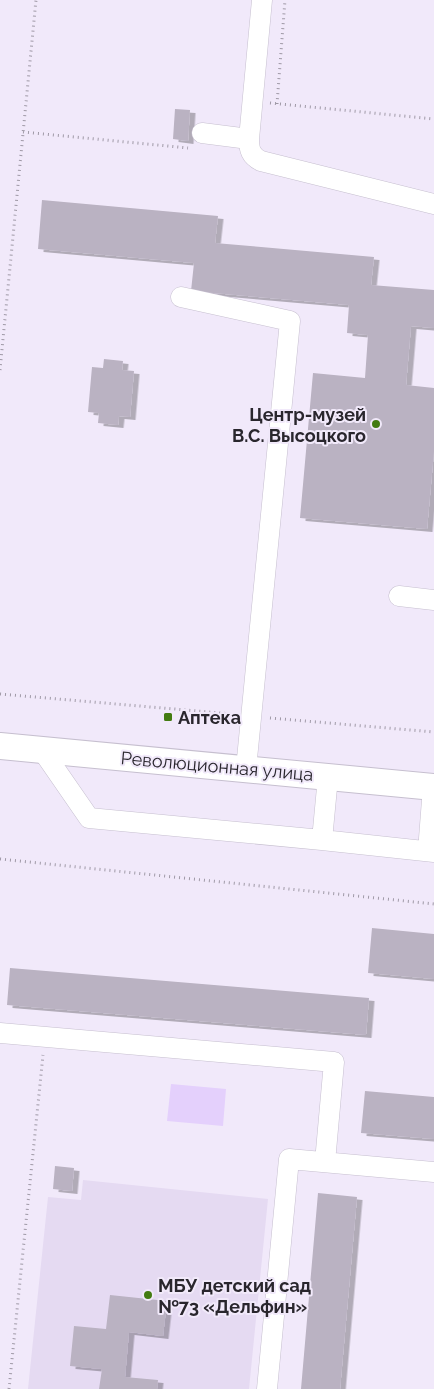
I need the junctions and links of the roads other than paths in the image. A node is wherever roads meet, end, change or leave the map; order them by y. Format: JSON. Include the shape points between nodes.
{"nodes":[{"id":1,"x":262,"y":0,"type":"edge"},
{"id":2,"x":202,"y":132,"type":"road end"},
{"id":3,"x":248,"y":139,"type":"junction"},
{"id":4,"x":434,"y":204,"type":"edge"},
{"id":5,"x":181,"y":297,"type":"dead end"},
{"id":6,"x":399,"y":596,"type":"dead end"},
{"id":7,"x":434,"y":600,"type":"edge"},
{"id":8,"x":0,"y":746,"type":"edge"},
{"id":9,"x":42,"y":750,"type":"junction"},
{"id":10,"x":246,"y":769,"type":"junction"},
{"id":11,"x":328,"y":777,"type":"junction"},
{"id":12,"x":434,"y":787,"type":"edge"},
{"id":13,"x":322,"y":840,"type":"junction"},
{"id":14,"x":431,"y":851,"type":"edge"},
{"id":15,"x":0,"y":1033,"type":"edge"},
{"id":16,"x":325,"y":1162,"type":"junction"},
{"id":17,"x":434,"y":1172,"type":"edge"},
{"id":18,"x":267,"y":1389,"type":"edge"}],
"edges":[{"from":1,"to":3,"type":"lane"},
{"from":2,"to":3,"type":"lane"},
{"from":3,"to":4,"type":"lane","via":[[254,157],[261,161]]},
{"from":5,"to":10,"type":"lane","via":[[290,321]]},
{"from":6,"to":7,"type":"lane"},
{"from":8,"to":9,"type":"main road","name":"Революционная улица"},
{"from":9,"to":10,"type":"main road","name":"Революционная улица"},
{"from":9,"to":13,"type":"lane","via":[[89,818]]},
{"from":10,"to":11,"type":"main road","name":"Революционная улица"},
{"from":11,"to":12,"type":"main road","name":"Революционная улица"},
{"from":11,"to":13,"type":"lane"},
{"from":12,"to":14,"type":"lane"},
{"from":13,"to":14,"type":"lane"},
{"from":15,"to":16,"type":"lane","via":[[334,1062]]},
{"from":16,"to":17,"type":"lane"},
{"from":16,"to":18,"type":"lane","via":[[289,1159]]}]}
